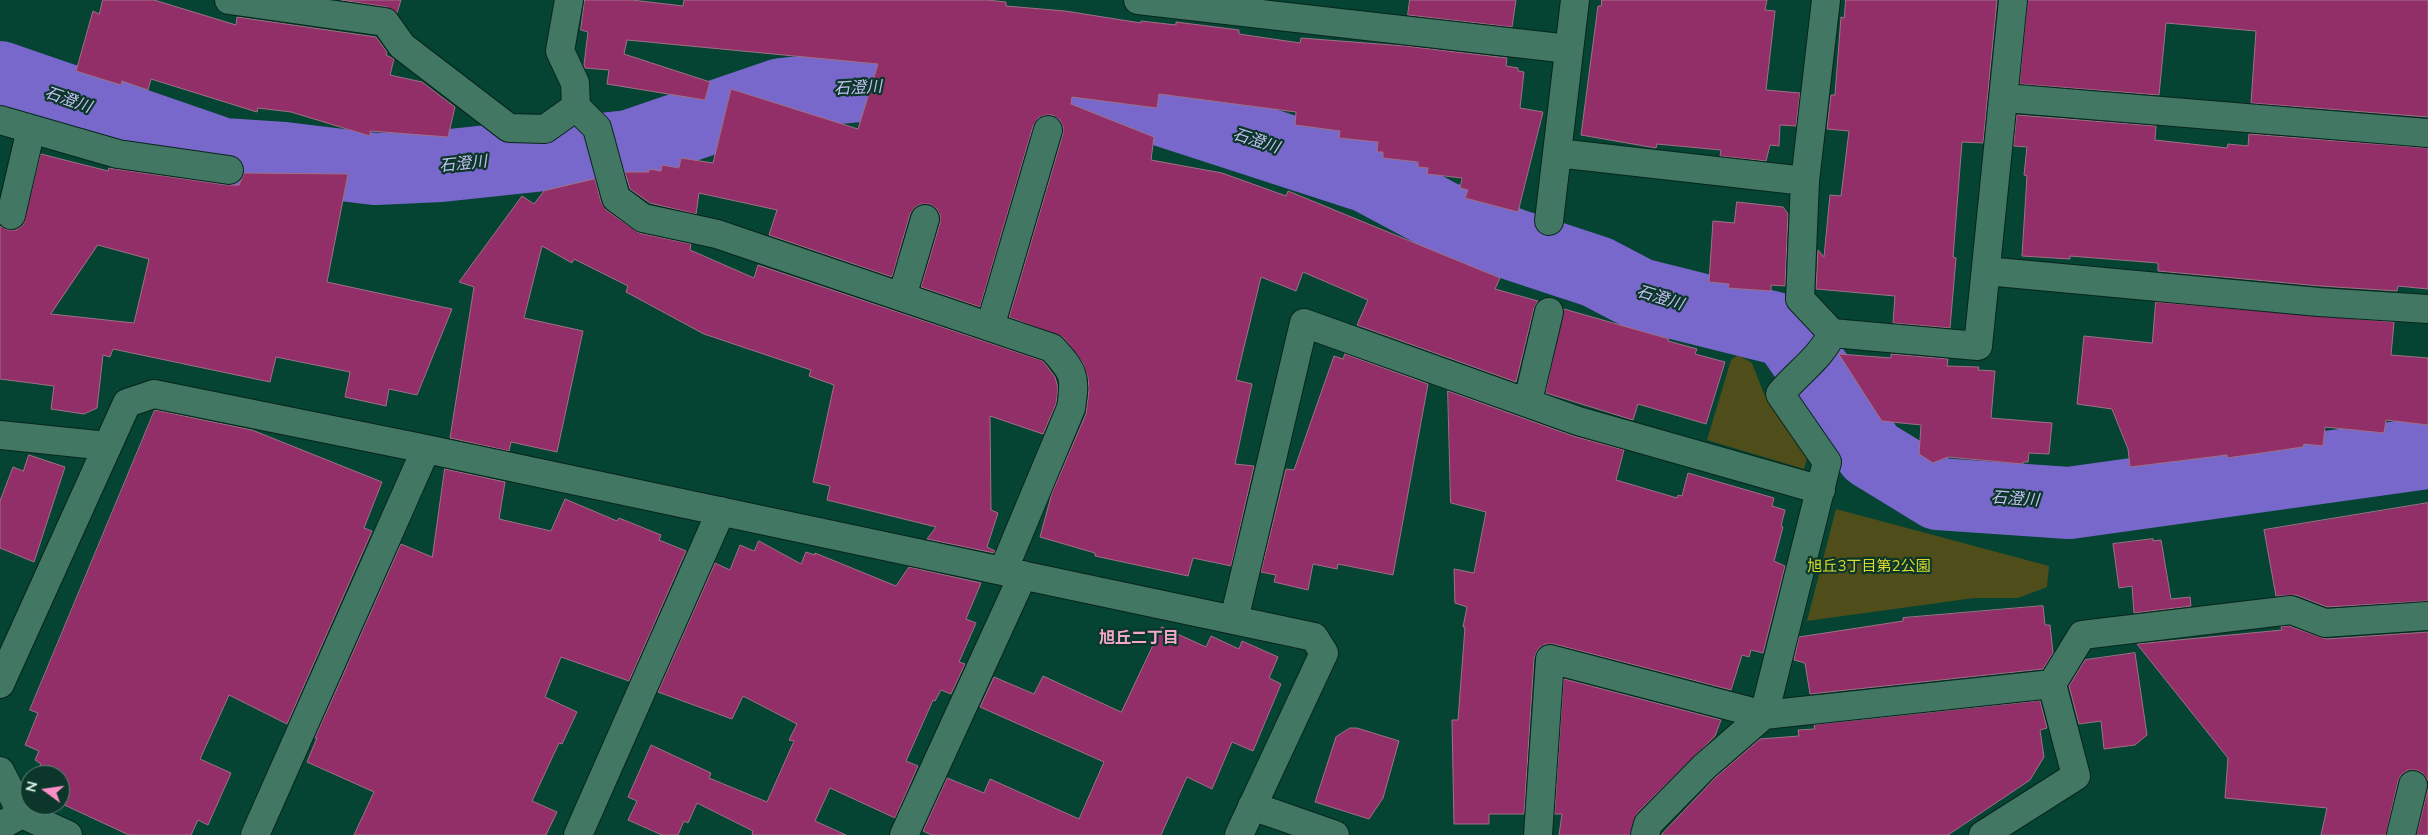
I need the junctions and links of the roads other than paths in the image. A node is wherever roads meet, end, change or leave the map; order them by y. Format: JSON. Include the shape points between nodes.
{"nodes":[{"id":1,"x":229,"y":0,"type":"edge"},
{"id":2,"x":569,"y":0,"type":"edge"},
{"id":3,"x":1138,"y":0,"type":"edge"},
{"id":4,"x":1575,"y":0,"type":"edge"},
{"id":5,"x":1826,"y":0,"type":"edge"},
{"id":6,"x":2013,"y":0,"type":"edge"},
{"id":7,"x":1570,"y":48,"type":"junction"},
{"id":8,"x":2005,"y":98,"type":"junction"},
{"id":9,"x":576,"y":106,"type":"junction"},
{"id":10,"x":0,"y":120,"type":"edge"},
{"id":11,"x":31,"y":129,"type":"junction"},
{"id":12,"x":1048,"y":130,"type":"dead end"},
{"id":13,"x":2428,"y":133,"type":"edge"},
{"id":14,"x":1557,"y":152,"type":"junction"},
{"id":15,"x":229,"y":170,"type":"dead end"},
{"id":16,"x":1806,"y":181,"type":"junction"},
{"id":17,"x":11,"y":215,"type":"dead end"},
{"id":18,"x":925,"y":219,"type":"dead end"},
{"id":19,"x":1549,"y":221,"type":"dead end"},
{"id":20,"x":1986,"y":271,"type":"junction"},
{"id":21,"x":902,"y":297,"type":"junction"},
{"id":22,"x":2428,"y":309,"type":"edge"},
{"id":23,"x":1549,"y":312,"type":"dead end"},
{"id":24,"x":990,"y":327,"type":"junction"},
{"id":25,"x":1828,"y":341,"type":"junction"},
{"id":26,"x":1528,"y":401,"type":"junction"},
{"id":27,"x":0,"y":435,"type":"edge"},
{"id":28,"x":107,"y":446,"type":"junction"},
{"id":29,"x":426,"y":449,"type":"junction"},
{"id":30,"x":1821,"y":490,"type":"junction"},
{"id":31,"x":720,"y":511,"type":"junction"},
{"id":32,"x":1013,"y":573,"type":"junction"},
{"id":33,"x":2428,"y":616,"type":"edge"},
{"id":34,"x":1234,"y":620,"type":"junction"},
{"id":35,"x":0,"y":684,"type":"edge"},
{"id":36,"x":2052,"y":684,"type":"junction"},
{"id":37,"x":1764,"y":715,"type":"junction"},
{"id":38,"x":0,"y":771,"type":"edge"},
{"id":39,"x":2413,"y":785,"type":"dead end"},
{"id":40,"x":1252,"y":806,"type":"junction"},
{"id":41,"x":11,"y":820,"type":"edge"},
{"id":42,"x":68,"y":835,"type":"edge"},
{"id":43,"x":255,"y":835,"type":"edge"},
{"id":44,"x":578,"y":835,"type":"edge"},
{"id":45,"x":904,"y":835,"type":"edge"},
{"id":46,"x":1239,"y":835,"type":"edge"},
{"id":47,"x":1335,"y":835,"type":"edge"},
{"id":48,"x":1538,"y":835,"type":"edge"},
{"id":49,"x":1645,"y":835,"type":"edge"},
{"id":50,"x":1983,"y":835,"type":"edge"},
{"id":51,"x":2401,"y":835,"type":"edge"}],
"edges":[{"from":1,"to":9,"type":"street","via":[[385,22],[402,46],[509,128],[544,129]]},
{"from":2,"to":9,"type":"street","via":[[560,51],[575,83]]},
{"from":3,"to":7,"type":"street"},
{"from":4,"to":7,"type":"street"},
{"from":5,"to":16,"type":"street"},
{"from":6,"to":8,"type":"street"},
{"from":7,"to":14,"type":"street"},
{"from":8,"to":13,"type":"street"},
{"from":8,"to":20,"type":"street"},
{"from":9,"to":21,"type":"street","via":[[597,128],[616,198],[643,218],[717,234]]},
{"from":10,"to":11,"type":"street"},
{"from":11,"to":15,"type":"street","via":[[118,154]]},
{"from":11,"to":17,"type":"street"},
{"from":12,"to":24,"type":"street"},
{"from":14,"to":16,"type":"street"},
{"from":14,"to":19,"type":"street"},
{"from":16,"to":25,"type":"street","via":[[1800,299]]},
{"from":18,"to":21,"type":"street"},
{"from":20,"to":22,"type":"street"},
{"from":20,"to":25,"type":"street","via":[[1978,346]]},
{"from":21,"to":24,"type":"street"},
{"from":23,"to":26,"type":"street"},
{"from":24,"to":32,"type":"street","via":[[1052,348],[1066,364],[1075,382],[1071,408]]},
{"from":25,"to":30,"type":"street","via":[[1786,387],[1827,462]]},
{"from":26,"to":30,"type":"street","via":[[1578,421]]},
{"from":26,"to":34,"type":"street","via":[[1304,323]]},
{"from":27,"to":28,"type":"street"},
{"from":28,"to":29,"type":"street","via":[[127,403],[154,394]]},
{"from":28,"to":35,"type":"street"},
{"from":29,"to":31,"type":"street"},
{"from":29,"to":43,"type":"street"},
{"from":30,"to":37,"type":"street"},
{"from":31,"to":32,"type":"street"},
{"from":31,"to":44,"type":"street"},
{"from":32,"to":34,"type":"street"},
{"from":32,"to":45,"type":"street"},
{"from":33,"to":36,"type":"street","via":[[2325,623],[2292,610],[2082,635]]},
{"from":34,"to":40,"type":"street","via":[[1314,638],[1324,653]]},
{"from":36,"to":37,"type":"street"},
{"from":36,"to":50,"type":"street","via":[[2076,776]]},
{"from":37,"to":48,"type":"street","via":[[1550,659]]},
{"from":37,"to":49,"type":"street","via":[[1705,766],[1648,824]]},
{"from":38,"to":41,"type":"street"},
{"from":39,"to":51,"type":"street"},
{"from":40,"to":46,"type":"street"},
{"from":40,"to":47,"type":"street"},
{"from":41,"to":42,"type":"street"}]}
